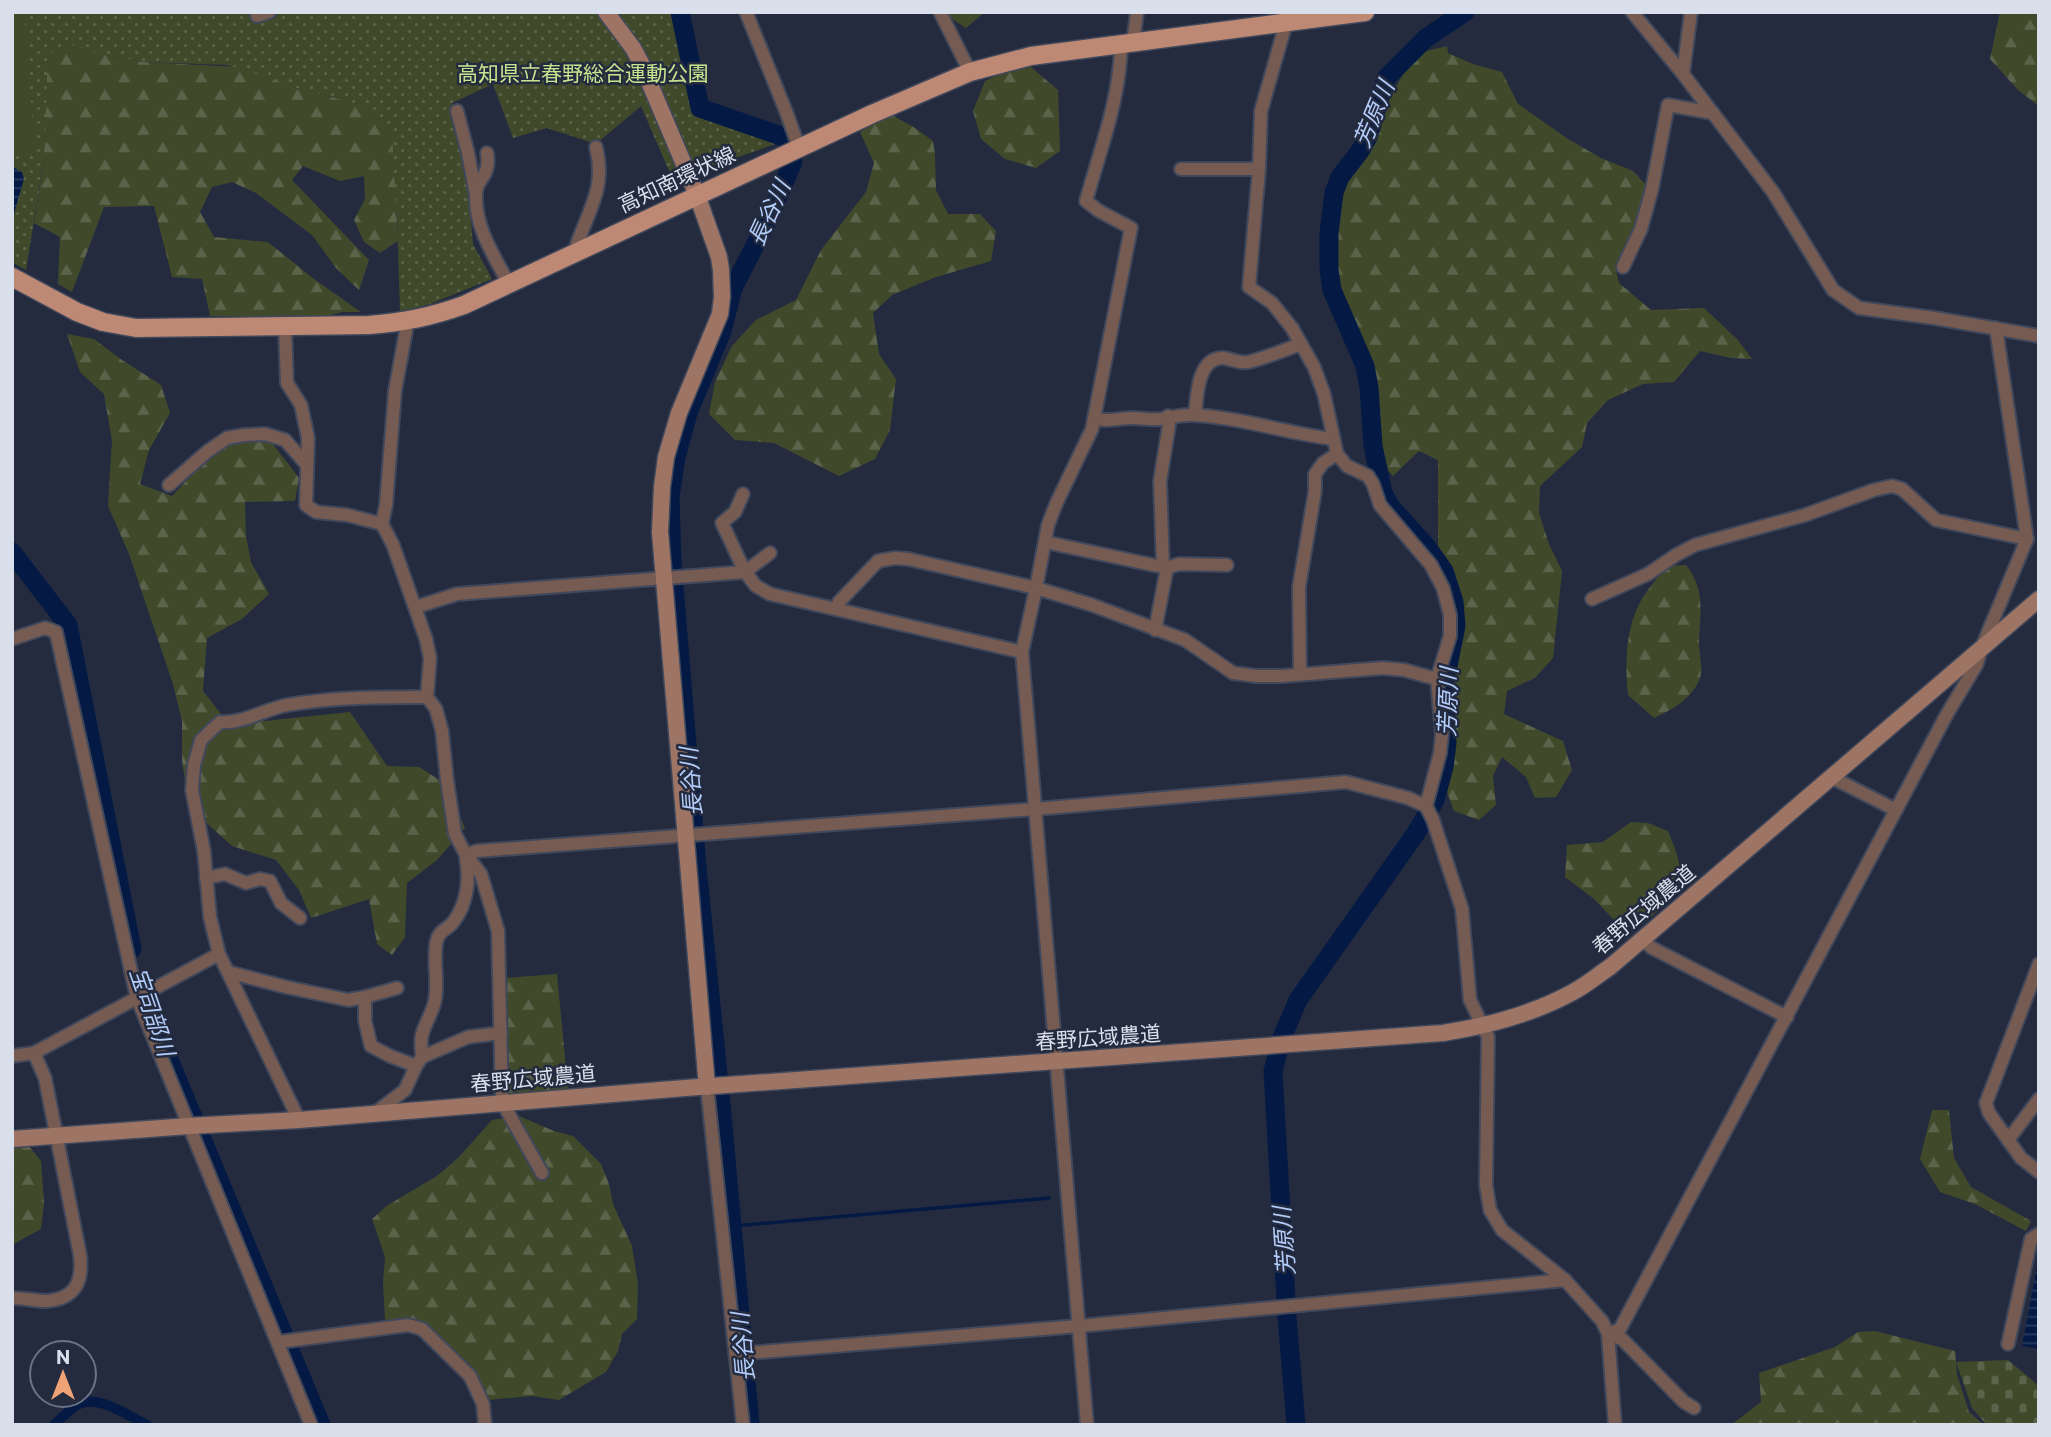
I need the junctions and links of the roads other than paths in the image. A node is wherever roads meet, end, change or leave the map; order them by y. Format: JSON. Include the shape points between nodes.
{"nodes":[{"id":1,"x":606,"y":12,"type":"edge"},
{"id":2,"x":746,"y":12,"type":"edge"},
{"id":3,"x":940,"y":12,"type":"edge"},
{"id":4,"x":1137,"y":12,"type":"edge"},
{"id":5,"x":1365,"y":12,"type":"edge"},
{"id":6,"x":1632,"y":12,"type":"edge"},
{"id":7,"x":1691,"y":12,"type":"edge"},
{"id":8,"x":1286,"y":23,"type":"junction"},
{"id":9,"x":1127,"y":44,"type":"junction"},
{"id":10,"x":970,"y":72,"type":"junction"},
{"id":11,"x":1683,"y":75,"type":"junction"},
{"id":12,"x":457,"y":111,"type":"dead end"},
{"id":13,"x":1713,"y":113,"type":"junction"},
{"id":14,"x":596,"y":147,"type":"dead end"},
{"id":15,"x":799,"y":148,"type":"junction"},
{"id":16,"x":487,"y":153,"type":"dead end"},
{"id":17,"x":1181,"y":169,"type":"dead end"},
{"id":18,"x":1259,"y":169,"type":"junction"},
{"id":19,"x":475,"y":190,"type":"junction"},
{"id":20,"x":696,"y":195,"type":"junction"},
{"id":21,"x":577,"y":252,"type":"junction"},
{"id":22,"x":1623,"y":267,"type":"dead end"},
{"id":23,"x":12,"y":277,"type":"edge"},
{"id":24,"x":509,"y":284,"type":"junction"},
{"id":25,"x":405,"y":322,"type":"junction"},
{"id":26,"x":285,"y":326,"type":"junction"},
{"id":27,"x":1996,"y":328,"type":"junction"},
{"id":28,"x":2039,"y":336,"type":"edge"},
{"id":29,"x":1301,"y":344,"type":"junction"},
{"id":30,"x":1195,"y":415,"type":"junction"},
{"id":31,"x":1168,"y":416,"type":"junction"},
{"id":32,"x":1095,"y":419,"type":"junction"},
{"id":33,"x":1333,"y":439,"type":"junction"},
{"id":34,"x":1337,"y":454,"type":"junction"},
{"id":35,"x":307,"y":465,"type":"junction"},
{"id":36,"x":169,"y":485,"type":"dead end"},
{"id":37,"x":743,"y":495,"type":"dead end"},
{"id":38,"x":382,"y":524,"type":"junction"},
{"id":39,"x":2027,"y":539,"type":"junction"},
{"id":40,"x":1045,"y":542,"type":"junction"},
{"id":41,"x":770,"y":553,"type":"dead end"},
{"id":42,"x":1227,"y":565,"type":"dead end"},
{"id":43,"x":1165,"y":568,"type":"junction"},
{"id":44,"x":745,"y":572,"type":"junction"},
{"id":45,"x":671,"y":578,"type":"junction"},
{"id":46,"x":1036,"y":588,"type":"junction"},
{"id":47,"x":1592,"y":599,"type":"dead end"},
{"id":48,"x":2039,"y":599,"type":"edge"},
{"id":49,"x":416,"y":607,"type":"junction"},
{"id":50,"x":836,"y":609,"type":"junction"},
{"id":51,"x":1155,"y":630,"type":"junction"},
{"id":52,"x":12,"y":639,"type":"edge"},
{"id":53,"x":1981,"y":649,"type":"junction"},
{"id":54,"x":1022,"y":652,"type":"junction"},
{"id":55,"x":1300,"y":674,"type":"junction"},
{"id":56,"x":1437,"y":679,"type":"junction"},
{"id":57,"x":427,"y":697,"type":"junction"},
{"id":58,"x":1831,"y":777,"type":"junction"},
{"id":59,"x":1036,"y":809,"type":"junction"},
{"id":60,"x":1896,"y":810,"type":"junction"},
{"id":61,"x":1429,"y":812,"type":"junction"},
{"id":62,"x":692,"y":835,"type":"junction"},
{"id":63,"x":466,"y":855,"type":"junction"},
{"id":64,"x":205,"y":878,"type":"junction"},
{"id":65,"x":300,"y":918,"type":"dead end"},
{"id":66,"x":1643,"y":940,"type":"junction"},
{"id":67,"x":219,"y":954,"type":"junction"},
{"id":68,"x":2039,"y":964,"type":"edge"},
{"id":69,"x":228,"y":972,"type":"junction"},
{"id":70,"x":397,"y":988,"type":"dead end"},
{"id":71,"x":365,"y":997,"type":"junction"},
{"id":72,"x":137,"y":998,"type":"junction"},
{"id":73,"x":1787,"y":1017,"type":"junction"},
{"id":74,"x":1483,"y":1027,"type":"junction"},
{"id":75,"x":501,"y":1033,"type":"junction"},
{"id":76,"x":34,"y":1054,"type":"junction"},
{"id":77,"x":12,"y":1056,"type":"edge"},
{"id":78,"x":419,"y":1061,"type":"junction"},
{"id":79,"x":1056,"y":1062,"type":"junction"},
{"id":80,"x":707,"y":1087,"type":"junction"},
{"id":81,"x":2039,"y":1099,"type":"edge"},
{"id":82,"x":502,"y":1102,"type":"junction"},
{"id":83,"x":376,"y":1113,"type":"junction"},
{"id":84,"x":299,"y":1120,"type":"junction"},
{"id":85,"x":197,"y":1125,"type":"junction"},
{"id":86,"x":55,"y":1136,"type":"junction"},
{"id":87,"x":12,"y":1139,"type":"edge"},
{"id":88,"x":2008,"y":1140,"type":"junction"},
{"id":89,"x":542,"y":1172,"type":"dead end"},
{"id":90,"x":2039,"y":1172,"type":"edge"},
{"id":91,"x":2039,"y":1234,"type":"edge"},
{"id":92,"x":1565,"y":1280,"type":"junction"},
{"id":93,"x":12,"y":1298,"type":"edge"},
{"id":94,"x":1079,"y":1326,"type":"junction"},
{"id":95,"x":1608,"y":1334,"type":"junction"},
{"id":96,"x":279,"y":1342,"type":"junction"},
{"id":97,"x":2008,"y":1343,"type":"dead end"},
{"id":98,"x":736,"y":1354,"type":"junction"},
{"id":99,"x":1694,"y":1408,"type":"dead end"},
{"id":100,"x":312,"y":1425,"type":"edge"},
{"id":101,"x":485,"y":1425,"type":"edge"},
{"id":102,"x":743,"y":1425,"type":"edge"},
{"id":103,"x":1087,"y":1425,"type":"edge"},
{"id":104,"x":1615,"y":1425,"type":"edge"}],
"edges":[{"from":1,"to":20,"type":"street","via":[[641,63]]},
{"from":2,"to":15,"type":"street"},
{"from":3,"to":10,"type":"street"},
{"from":4,"to":9,"type":"street"},
{"from":5,"to":8,"type":"main road","name":"高知南環状線"},
{"from":6,"to":11,"type":"street"},
{"from":7,"to":11,"type":"street"},
{"from":8,"to":9,"type":"main road","name":"高知南環状線"},
{"from":8,"to":18,"type":"street","via":[[1261,111]]},
{"from":9,"to":10,"type":"main road","name":"高知南環状線","via":[[1031,56]]},
{"from":9,"to":32,"type":"street","via":[[1086,201],[1131,228]]},
{"from":10,"to":15,"type":"main road","name":"高知南環状線"},
{"from":11,"to":13,"type":"street"},
{"from":12,"to":19,"type":"street"},
{"from":13,"to":22,"type":"street","via":[[1668,105],[1652,190]]},
{"from":13,"to":27,"type":"street","via":[[1773,192],[1833,290],[1858,308]]},
{"from":14,"to":21,"type":"street","via":[[598,191]]},
{"from":15,"to":20,"type":"main road","name":"高知南環状線"},
{"from":16,"to":19,"type":"street","via":[[489,166]]},
{"from":17,"to":18,"type":"street"},
{"from":18,"to":29,"type":"street","via":[[1249,287],[1272,303]]},
{"from":19,"to":24,"type":"street","via":[[486,243]]},
{"from":20,"to":21,"type":"main road","name":"高知南環状線"},
{"from":20,"to":45,"type":"street","via":[[719,257],[723,282],[715,328],[666,457],[660,532]]},
{"from":21,"to":24,"type":"main road","name":"高知南環状線"},
{"from":23,"to":26,"type":"main road","name":"高知南環状線","via":[[78,312],[136,328]]},
{"from":24,"to":25,"type":"main road","name":"高知南環状線","via":[[432,317]]},
{"from":25,"to":26,"type":"main road","name":"高知南環状線"},
{"from":25,"to":38,"type":"street"},
{"from":26,"to":35,"type":"street","via":[[287,383],[301,404],[308,438]]},
{"from":27,"to":28,"type":"street"},
{"from":27,"to":39,"type":"street"},
{"from":29,"to":30,"type":"street","via":[[1247,362],[1223,357],[1214,361],[1200,379]]},
{"from":29,"to":33,"type":"street","via":[[1324,394]]},
{"from":30,"to":31,"type":"street"},
{"from":30,"to":33,"type":"street"},
{"from":31,"to":32,"type":"street"},
{"from":31,"to":43,"type":"street","via":[[1160,481]]},
{"from":32,"to":40,"type":"street","via":[[1056,504]]},
{"from":33,"to":34,"type":"street"},
{"from":34,"to":55,"type":"street","via":[[1315,474],[1299,587]]},
{"from":34,"to":56,"type":"street","via":[[1347,466],[1368,476],[1380,505],[1431,565],[1443,588],[1450,636]]},
{"from":35,"to":36,"type":"street","via":[[285,440],[265,434],[244,435],[227,438]]},
{"from":35,"to":38,"type":"street","via":[[306,505],[316,512]]},
{"from":37,"to":44,"type":"street","via":[[736,512],[722,523]]},
{"from":38,"to":49,"type":"street"},
{"from":39,"to":47,"type":"street","via":[[1936,520],[1902,489],[1892,486],[1695,545],[1638,579]]},
{"from":39,"to":53,"type":"street"},
{"from":40,"to":43,"type":"street"},
{"from":40,"to":46,"type":"street"},
{"from":41,"to":44,"type":"street"},
{"from":42,"to":43,"type":"street"},
{"from":43,"to":51,"type":"street"},
{"from":44,"to":45,"type":"street"},
{"from":44,"to":50,"type":"street","via":[[770,594]]},
{"from":45,"to":49,"type":"street","via":[[457,594]]},
{"from":45,"to":62,"type":"street"},
{"from":46,"to":50,"type":"street","via":[[895,558],[878,561]]},
{"from":46,"to":51,"type":"street"},
{"from":46,"to":54,"type":"street"},
{"from":48,"to":53,"type":"street","name":"春野広域農道"},
{"from":49,"to":57,"type":"street","via":[[430,659]]},
{"from":50,"to":54,"type":"street"},
{"from":51,"to":55,"type":"street","via":[[1185,640],[1233,673]]},
{"from":52,"to":72,"type":"street","via":[[46,628],[56,632]]},
{"from":53,"to":58,"type":"street","name":"春野広域農道"},
{"from":53,"to":60,"type":"street"},
{"from":54,"to":59,"type":"street"},
{"from":55,"to":56,"type":"street","via":[[1383,668]]},
{"from":56,"to":61,"type":"street","via":[[1442,734]]},
{"from":57,"to":63,"type":"street","via":[[442,731],[455,834]]},
{"from":57,"to":64,"type":"street","via":[[325,700],[284,705],[232,723],[220,722],[201,740],[194,765],[192,790]]},
{"from":58,"to":60,"type":"street"},
{"from":58,"to":66,"type":"street","name":"春野広域農道"},
{"from":59,"to":61,"type":"street","via":[[1346,782],[1408,798]]},
{"from":59,"to":62,"type":"street"},
{"from":59,"to":79,"type":"street"},
{"from":60,"to":73,"type":"street"},
{"from":61,"to":74,"type":"street","via":[[1462,909],[1470,1000]]},
{"from":62,"to":63,"type":"street"},
{"from":62,"to":80,"type":"street"},
{"from":63,"to":75,"type":"street","via":[[481,874],[498,931]]},
{"from":63,"to":78,"type":"street","via":[[469,872],[462,907],[436,941],[435,1001],[421,1038]]},
{"from":64,"to":65,"type":"street","via":[[225,874],[246,883],[270,881],[281,903]]},
{"from":64,"to":67,"type":"street"},
{"from":66,"to":73,"type":"street"},
{"from":66,"to":74,"type":"street","name":"春野広域農道","via":[[1573,992]]},
{"from":67,"to":69,"type":"street"},
{"from":67,"to":72,"type":"street"},
{"from":68,"to":88,"type":"street","via":[[1986,1103]]},
{"from":69,"to":71,"type":"street","via":[[348,1000]]},
{"from":69,"to":84,"type":"street"},
{"from":70,"to":71,"type":"street"},
{"from":71,"to":78,"type":"street","via":[[371,1046],[390,1056]]},
{"from":72,"to":76,"type":"street"},
{"from":72,"to":85,"type":"street"},
{"from":73,"to":95,"type":"street","via":[[1620,1329]]},
{"from":74,"to":79,"type":"street","name":"春野広域農道"},
{"from":74,"to":92,"type":"street","via":[[1488,1037],[1486,1185],[1490,1210],[1502,1230]]},
{"from":75,"to":78,"type":"street","via":[[468,1037]]},
{"from":75,"to":82,"type":"street"},
{"from":76,"to":77,"type":"street"},
{"from":76,"to":86,"type":"street","via":[[45,1078]]},
{"from":78,"to":83,"type":"street","via":[[405,1090]]},
{"from":79,"to":80,"type":"street","name":"春野広域農道"},
{"from":79,"to":94,"type":"street"},
{"from":80,"to":82,"type":"street","name":"春野広域農道"},
{"from":80,"to":98,"type":"street"},
{"from":81,"to":88,"type":"street"},
{"from":82,"to":83,"type":"street","name":"春野広域農道"},
{"from":82,"to":89,"type":"street"},
{"from":83,"to":84,"type":"street","name":"春野広域農道"},
{"from":84,"to":85,"type":"street","name":"春野広域農道"},
{"from":85,"to":86,"type":"street","name":"春野広域農道"},
{"from":85,"to":96,"type":"street"},
{"from":86,"to":87,"type":"street","name":"春野広域農道"},
{"from":86,"to":93,"type":"street","via":[[81,1277],[76,1287],[59,1299]]},
{"from":88,"to":90,"type":"street"},
{"from":91,"to":97,"type":"street","via":[[2031,1239]]},
{"from":92,"to":94,"type":"street"},
{"from":92,"to":95,"type":"street"},
{"from":94,"to":98,"type":"street"},
{"from":94,"to":103,"type":"street"},
{"from":95,"to":99,"type":"street","via":[[1622,1339]]},
{"from":95,"to":104,"type":"street"},
{"from":96,"to":100,"type":"street"},
{"from":96,"to":101,"type":"street","via":[[408,1325],[422,1329],[470,1376],[483,1404]]},
{"from":98,"to":102,"type":"street"}]}
